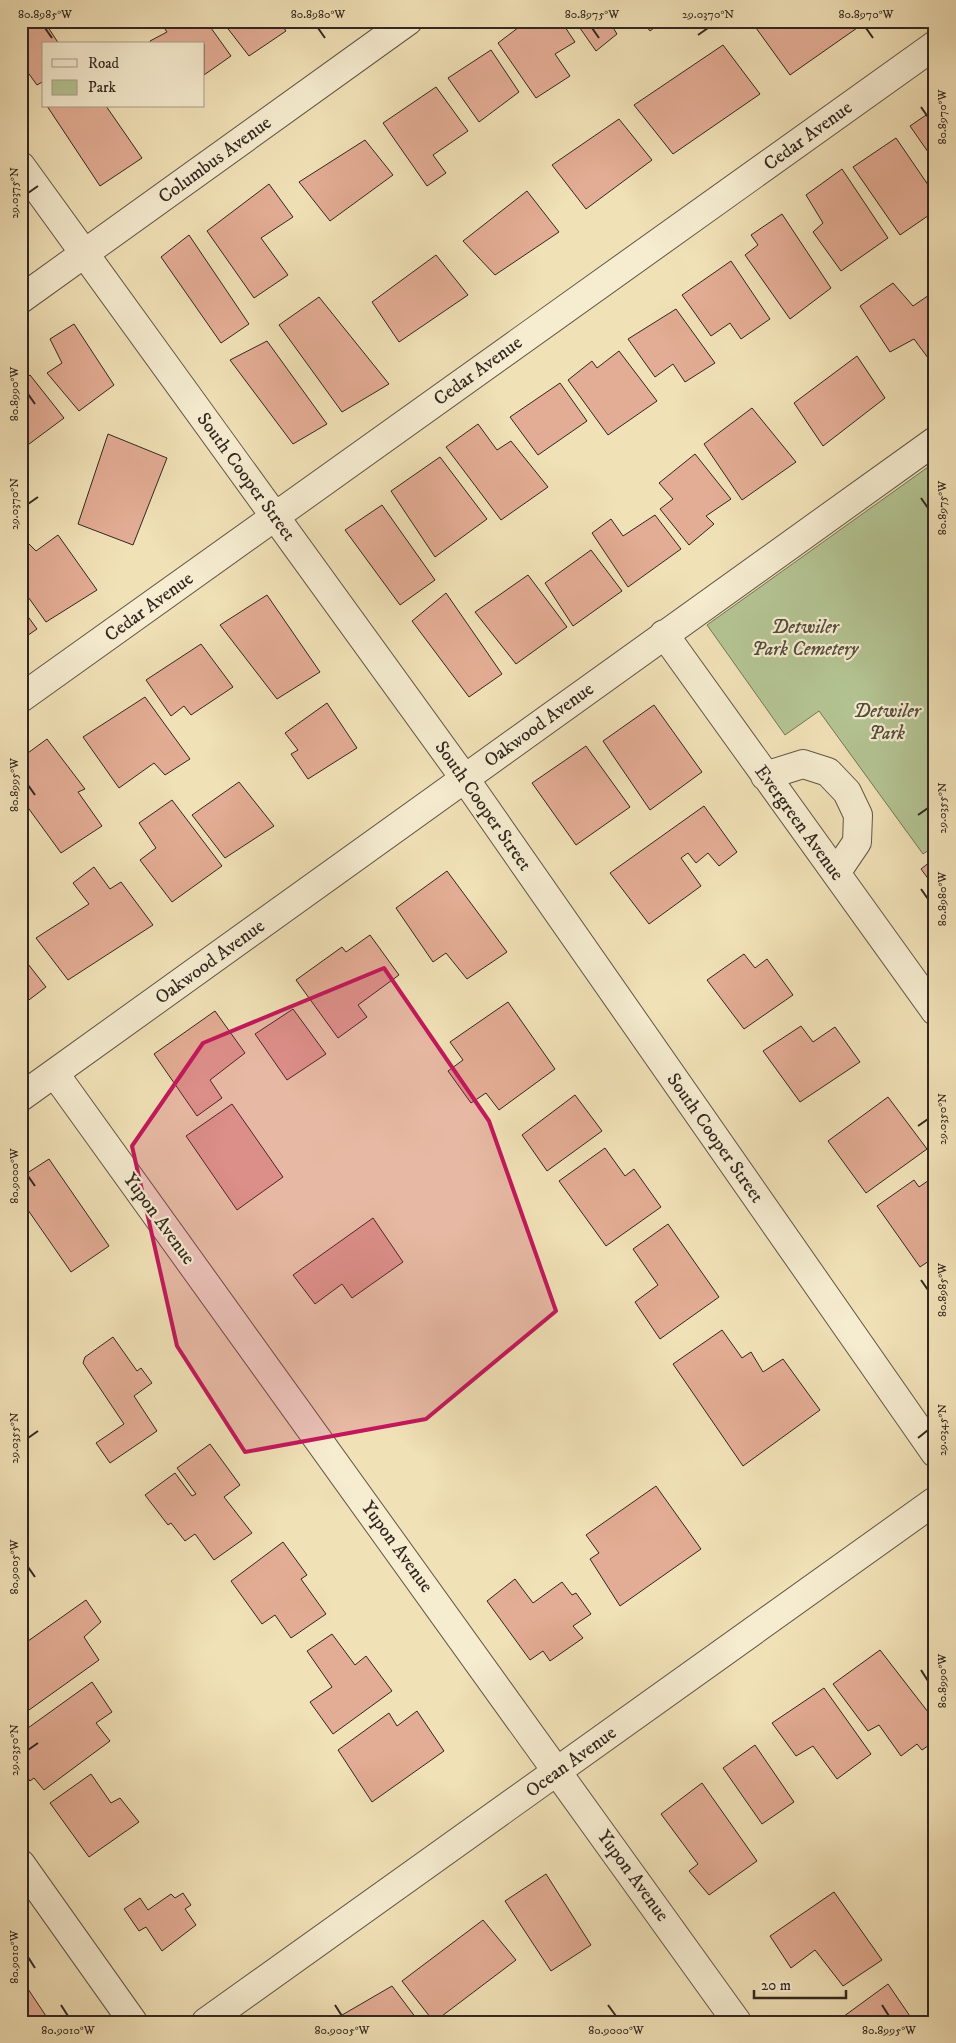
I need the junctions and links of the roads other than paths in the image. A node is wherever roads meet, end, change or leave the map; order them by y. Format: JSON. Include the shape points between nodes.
{"nodes":[{"id":1,"x":408,"y":21,"type":"edge"},
{"id":2,"x":935,"y":44,"type":"edge"},
{"id":3,"x":21,"y":166,"type":"edge"},
{"id":4,"x":85,"y":253,"type":"junction"},
{"id":5,"x":21,"y":299,"type":"edge"},
{"id":6,"x":935,"y":441,"type":"edge"},
{"id":7,"x":275,"y":517,"type":"junction"},
{"id":8,"x":664,"y":634,"type":"junction"},
{"id":9,"x":21,"y":698,"type":"edge"},
{"id":10,"x":765,"y":776,"type":"junction"},
{"id":11,"x":465,"y":779,"type":"junction"},
{"id":12,"x":836,"y":873,"type":"junction"},
{"id":13,"x":935,"y":1011,"type":"edge"},
{"id":14,"x":55,"y":1074,"type":"junction"},
{"id":15,"x":21,"y":1097,"type":"edge"},
{"id":16,"x":935,"y":1453,"type":"edge"},
{"id":17,"x":935,"y":1501,"type":"edge"},
{"id":18,"x":558,"y":1771,"type":"junction"},
{"id":19,"x":21,"y":1864,"type":"edge"},
{"id":20,"x":133,"y":2022,"type":"edge"},
{"id":21,"x":206,"y":2022,"type":"edge"},
{"id":22,"x":737,"y":2022,"type":"edge"}],
"edges":[{"from":1,"to":4,"type":"street","name":"Columbus Avenue"},
{"from":2,"to":7,"type":"street","name":"Cedar Avenue"},
{"from":3,"to":4,"type":"street","name":"South Cooper Street"},
{"from":4,"to":5,"type":"street","name":"Columbus Avenue"},
{"from":4,"to":7,"type":"street","name":"South Cooper Street"},
{"from":6,"to":8,"type":"street","name":"Oakwood Avenue"},
{"from":7,"to":9,"type":"street","name":"Cedar Avenue"},
{"from":7,"to":11,"type":"street","name":"South Cooper Street"},
{"from":8,"to":10,"type":"street","name":"Evergreen Avenue"},
{"from":8,"to":11,"type":"street","name":"Oakwood Avenue"},
{"from":10,"to":12,"type":"street","name":"Evergreen Avenue"},
{"from":10,"to":12,"type":"street","via":[[803,764],[828,772],[847,792],[858,815],[857,842]]},
{"from":11,"to":14,"type":"street","name":"Oakwood Avenue"},
{"from":11,"to":16,"type":"street","name":"South Cooper Street"},
{"from":12,"to":13,"type":"street","name":"Evergreen Avenue"},
{"from":14,"to":15,"type":"street","name":"Oakwood Avenue"},
{"from":14,"to":18,"type":"street","name":"Yupon Avenue"},
{"from":17,"to":18,"type":"street","name":"Ocean Avenue"},
{"from":18,"to":21,"type":"street","name":"Ocean Avenue"},
{"from":18,"to":22,"type":"street","name":"Yupon Avenue"},
{"from":19,"to":20,"type":"street"}]}
